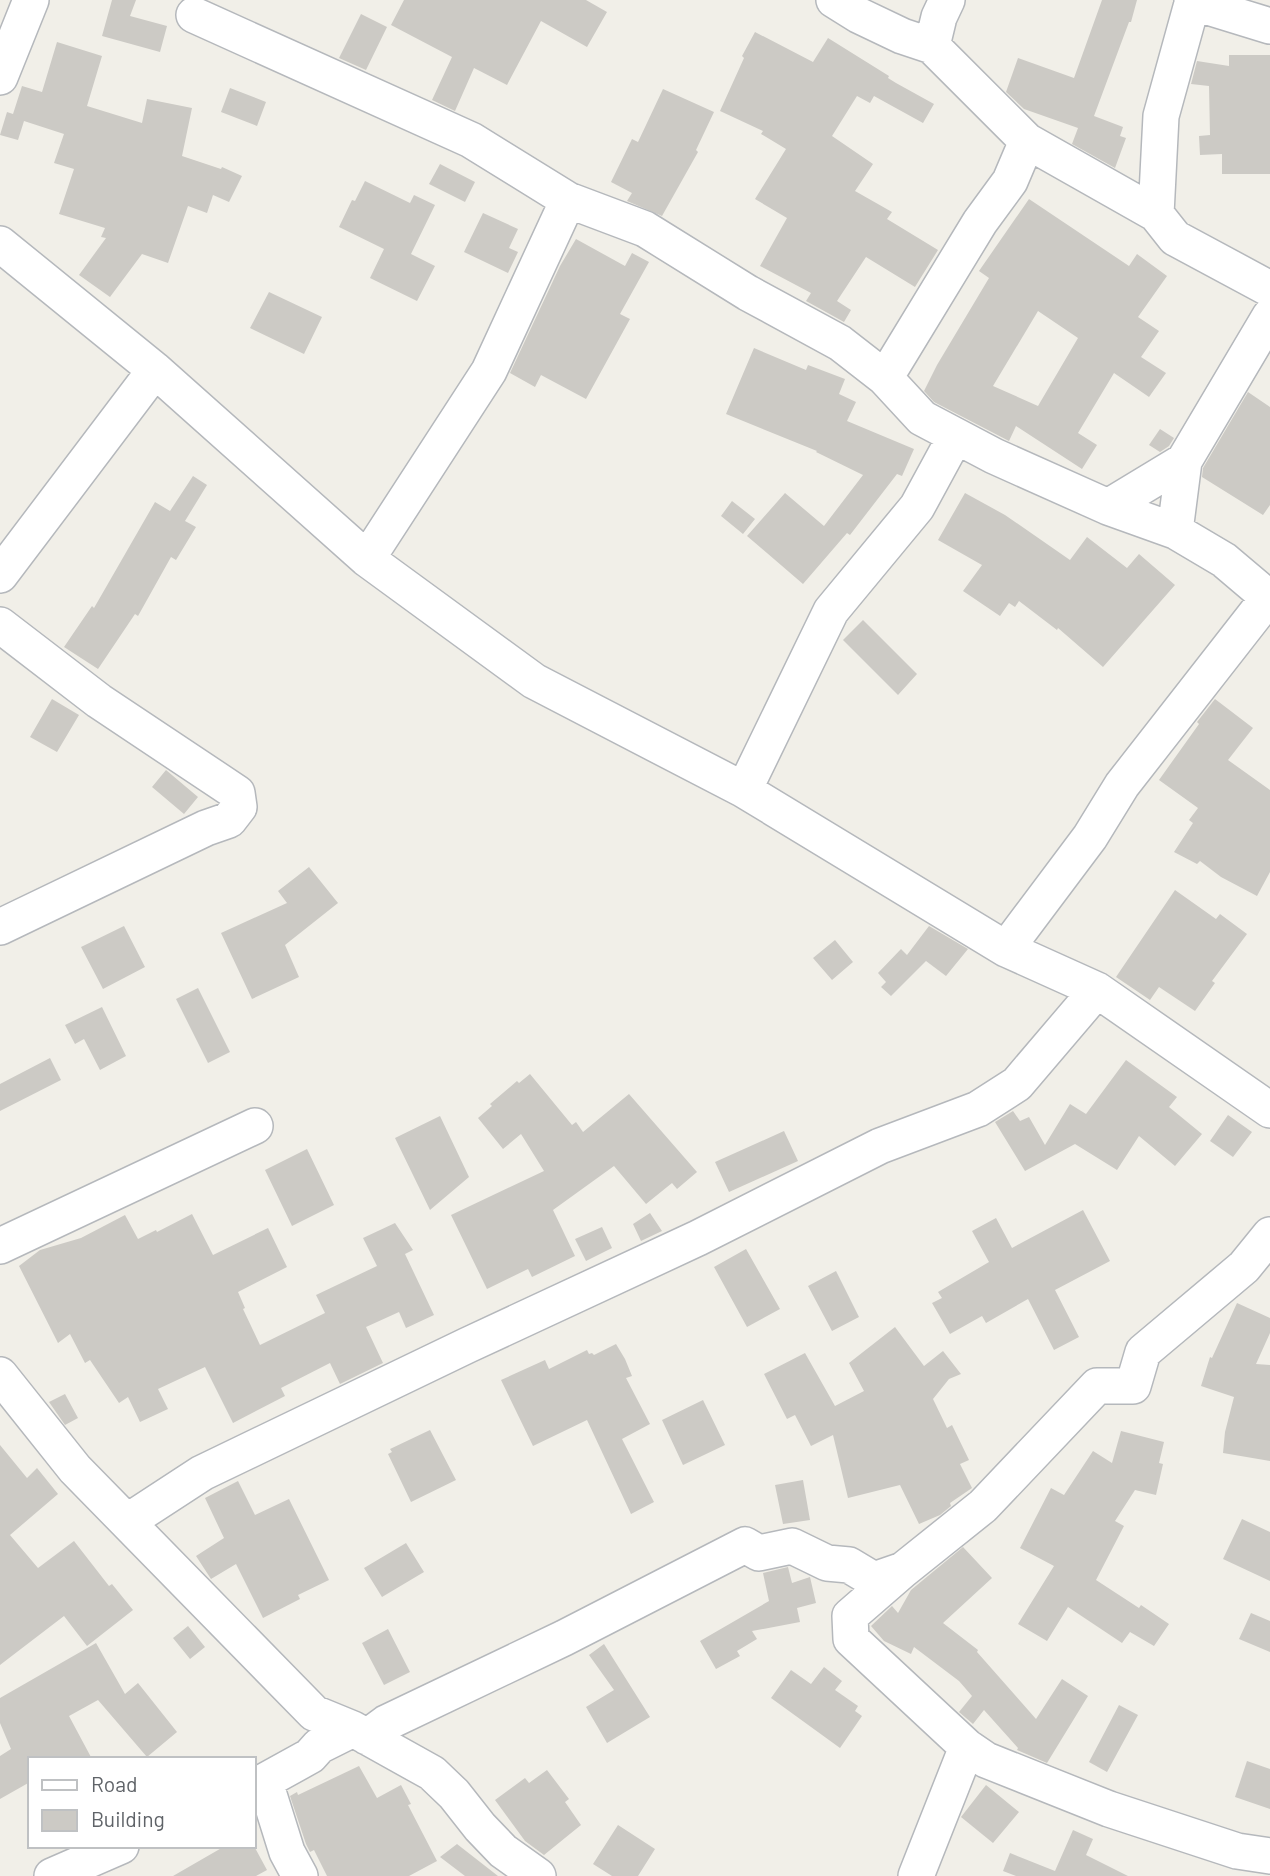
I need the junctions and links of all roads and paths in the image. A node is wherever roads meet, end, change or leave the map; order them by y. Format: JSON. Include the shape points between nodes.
{"nodes":[{"id":1,"x":31,"y":0,"type":"edge"},
{"id":2,"x":834,"y":0,"type":"edge"},
{"id":3,"x":947,"y":0,"type":"edge"},
{"id":4,"x":1193,"y":1,"type":"edge"},
{"id":5,"x":194,"y":15,"type":"dead end"},
{"id":6,"x":1270,"y":26,"type":"edge"},
{"id":7,"x":932,"y":46,"type":"junction"},
{"id":8,"x":0,"y":77,"type":"edge"},
{"id":9,"x":1027,"y":141,"type":"junction"},
{"id":10,"x":568,"y":200,"type":"junction"},
{"id":11,"x":1156,"y":214,"type":"junction"},
{"id":12,"x":0,"y":244,"type":"edge"},
{"id":13,"x":1270,"y":289,"type":"edge"},
{"id":14,"x":1270,"y":316,"type":"edge"},
{"id":15,"x":155,"y":370,"type":"junction"},
{"id":16,"x":885,"y":378,"type":"junction"},
{"id":17,"x":955,"y":437,"type":"junction"},
{"id":18,"x":1184,"y":461,"type":"junction"},
{"id":19,"x":1108,"y":507,"type":"junction"},
{"id":20,"x":1175,"y":531,"type":"junction"},
{"id":21,"x":367,"y":559,"type":"junction"},
{"id":22,"x":0,"y":575,"type":"edge"},
{"id":23,"x":1269,"y":598,"type":"edge"},
{"id":24,"x":0,"y":625,"type":"edge"},
{"id":25,"x":744,"y":790,"type":"junction"},
{"id":26,"x":0,"y":927,"type":"edge"},
{"id":27,"x":1006,"y":949,"type":"junction"},
{"id":28,"x":1097,"y":990,"type":"junction"},
{"id":29,"x":1270,"y":1110,"type":"edge"},
{"id":30,"x":256,"y":1126,"type":"dead end"},
{"id":31,"x":1270,"y":1236,"type":"edge"},
{"id":32,"x":0,"y":1246,"type":"edge"},
{"id":33,"x":2,"y":1381,"type":"edge"},
{"id":34,"x":127,"y":1522,"type":"junction"},
{"id":35,"x":903,"y":1570,"type":"junction"},
{"id":36,"x":316,"y":1729,"type":"junction"},
{"id":37,"x":360,"y":1733,"type":"junction"},
{"id":38,"x":967,"y":1747,"type":"junction"},
{"id":39,"x":259,"y":1785,"type":"edge"},
{"id":40,"x":116,"y":1848,"type":"edge"},
{"id":41,"x":1270,"y":1856,"type":"edge"},
{"id":42,"x":52,"y":1876,"type":"edge"},
{"id":43,"x":300,"y":1876,"type":"edge"},
{"id":44,"x":538,"y":1876,"type":"edge"},
{"id":45,"x":916,"y":1876,"type":"edge"}],
"edges":[{"from":1,"to":8,"type":"street"},
{"from":2,"to":7,"type":"street","via":[[902,36]]},
{"from":3,"to":7,"type":"street"},
{"from":4,"to":6,"type":"street"},
{"from":4,"to":11,"type":"street","via":[[1161,116]]},
{"from":5,"to":10,"type":"street","via":[[471,140]]},
{"from":7,"to":9,"type":"street"},
{"from":9,"to":11,"type":"street"},
{"from":9,"to":16,"type":"street","via":[[1010,181]]},
{"from":10,"to":16,"type":"street","via":[[645,229],[840,343]]},
{"from":10,"to":21,"type":"street","via":[[489,371]]},
{"from":11,"to":13,"type":"street","via":[[1175,238]]},
{"from":12,"to":15,"type":"street"},
{"from":14,"to":18,"type":"street"},
{"from":15,"to":21,"type":"street"},
{"from":15,"to":22,"type":"street"},
{"from":16,"to":17,"type":"street","via":[[922,418]]},
{"from":17,"to":19,"type":"street"},
{"from":17,"to":25,"type":"street","via":[[917,507],[831,611]]},
{"from":18,"to":19,"type":"street"},
{"from":18,"to":20,"type":"street"},
{"from":19,"to":20,"type":"street"},
{"from":20,"to":23,"type":"street","via":[[1224,560]]},
{"from":21,"to":25,"type":"street","via":[[534,681]]},
{"from":23,"to":27,"type":"street","via":[[1122,785],[1090,837]]},
{"from":24,"to":26,"type":"street","via":[[99,701],[237,793],[239,807],[229,820]]},
{"from":25,"to":27,"type":"street"},
{"from":27,"to":28,"type":"street"},
{"from":28,"to":29,"type":"street"},
{"from":28,"to":34,"type":"street","via":[[1017,1084],[978,1109],[880,1146],[698,1238],[202,1473]]},
{"from":30,"to":32,"type":"street"},
{"from":31,"to":35,"type":"street","via":[[1244,1268],[1143,1352],[1133,1386],[1097,1386],[983,1506]]},
{"from":33,"to":34,"type":"street","via":[[75,1469]]},
{"from":34,"to":36,"type":"street"},
{"from":35,"to":37,"type":"street","via":[[874,1580],[849,1564],[827,1563],[792,1546],[759,1553],[745,1545]]},
{"from":35,"to":38,"type":"street","via":[[850,1616],[850,1639]]},
{"from":36,"to":37,"type":"street"},
{"from":36,"to":39,"type":"street","via":[[310,1756]]},
{"from":37,"to":44,"type":"street","via":[[432,1773],[503,1852]]},
{"from":38,"to":41,"type":"street","via":[[986,1760],[1109,1809],[1237,1851]]},
{"from":38,"to":45,"type":"street"},
{"from":39,"to":43,"type":"street"},
{"from":40,"to":42,"type":"street"}]}
